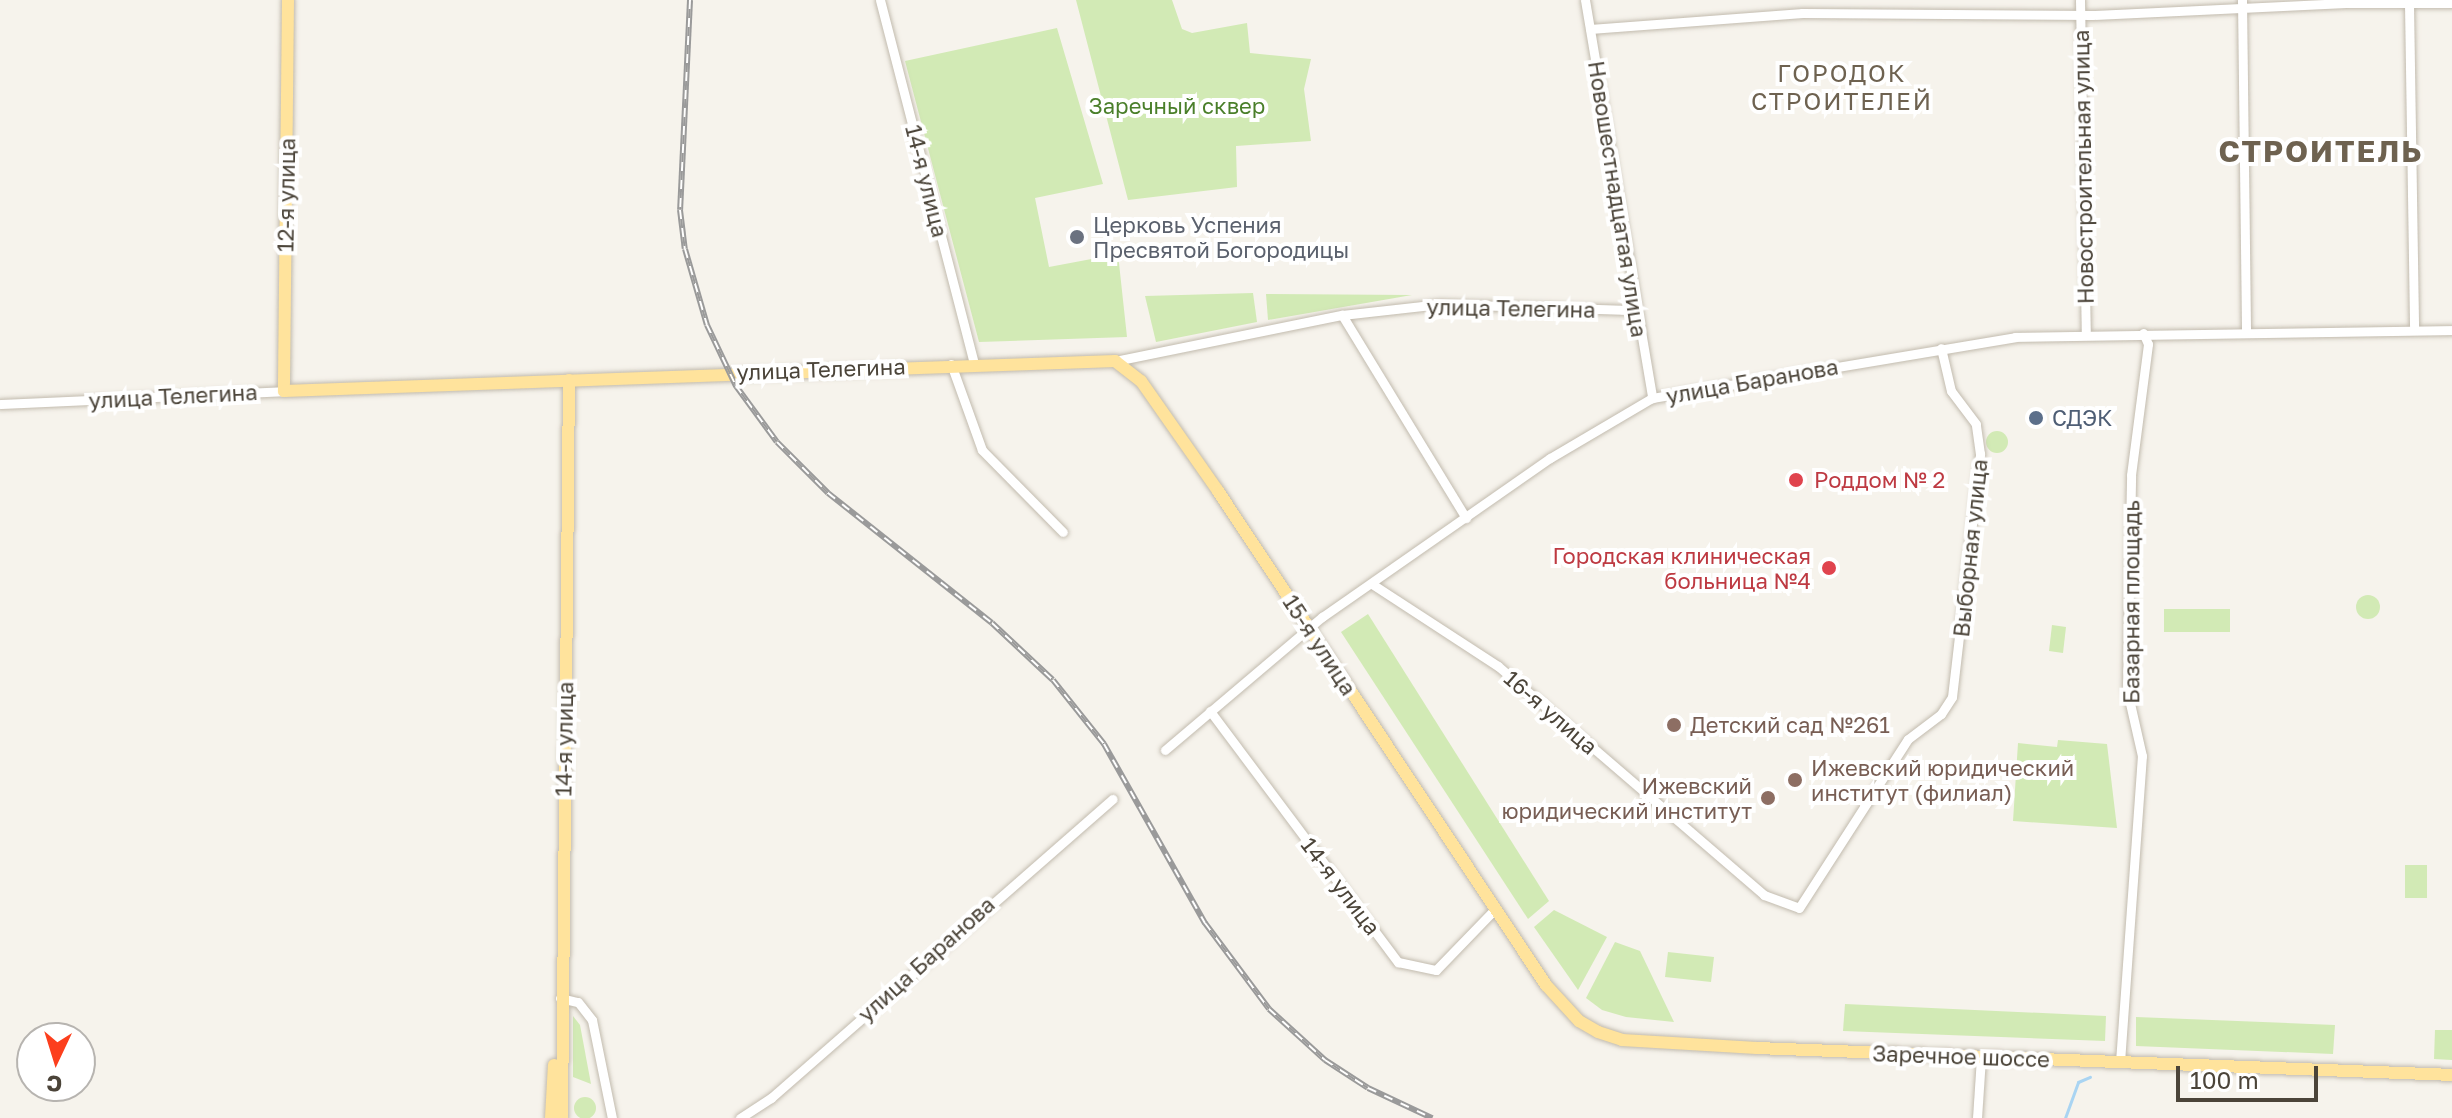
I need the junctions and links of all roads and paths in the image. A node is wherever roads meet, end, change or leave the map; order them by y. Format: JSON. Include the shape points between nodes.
{"nodes":[{"id":1,"x":288,"y":0,"type":"edge"},
{"id":2,"x":880,"y":0,"type":"edge"},
{"id":3,"x":1585,"y":0,"type":"edge"},
{"id":4,"x":2080,"y":0,"type":"edge"},
{"id":5,"x":2452,"y":3,"type":"edge"},
{"id":6,"x":2409,"y":4,"type":"junction"},
{"id":7,"x":2242,"y":5,"type":"edge"},
{"id":8,"x":2079,"y":15,"type":"junction"},
{"id":9,"x":1590,"y":29,"type":"junction"},
{"id":10,"x":1636,"y":310,"type":"junction"},
{"id":11,"x":1342,"y":315,"type":"junction"},
{"id":12,"x":2414,"y":330,"type":"junction"},
{"id":13,"x":2452,"y":330,"type":"edge"},
{"id":14,"x":2246,"y":332,"type":"junction"},
{"id":15,"x":2143,"y":333,"type":"junction"},
{"id":16,"x":2086,"y":335,"type":"junction"},
{"id":17,"x":1941,"y":348,"type":"junction"},
{"id":18,"x":1115,"y":361,"type":"junction"},
{"id":19,"x":974,"y":363,"type":"junction"},
{"id":20,"x":951,"y":364,"type":"junction"},
{"id":21,"x":569,"y":380,"type":"junction"},
{"id":22,"x":284,"y":391,"type":"junction"},
{"id":23,"x":1652,"y":398,"type":"junction"},
{"id":24,"x":0,"y":404,"type":"edge"},
{"id":25,"x":1466,"y":518,"type":"junction"},
{"id":26,"x":1063,"y":532,"type":"dead end"},
{"id":27,"x":1372,"y":584,"type":"junction"},
{"id":28,"x":1308,"y":627,"type":"junction"},
{"id":29,"x":1210,"y":711,"type":"junction"},
{"id":30,"x":1165,"y":750,"type":"dead end"},
{"id":31,"x":1872,"y":795,"type":"joint"},
{"id":32,"x":1112,"y":799,"type":"dead end"},
{"id":33,"x":1494,"y":910,"type":"junction"},
{"id":34,"x":1515,"y":939,"type":"joint"},
{"id":35,"x":560,"y":1004,"type":"junction"},
{"id":36,"x":1981,"y":1058,"type":"junction"},
{"id":37,"x":2120,"y":1062,"type":"junction"},
{"id":38,"x":2452,"y":1075,"type":"edge"},
{"id":39,"x":557,"y":1099,"type":"junction"},
{"id":40,"x":551,"y":1118,"type":"edge"},
{"id":41,"x":562,"y":1118,"type":"edge"},
{"id":42,"x":612,"y":1118,"type":"edge"},
{"id":43,"x":740,"y":1118,"type":"edge"},
{"id":44,"x":1977,"y":1118,"type":"edge"}],
"edges":[{"from":1,"to":22,"type":"main road","name":"12-я улица"},
{"from":2,"to":19,"type":"street","name":"14-я улица"},
{"from":3,"to":9,"type":"street","name":"Новошестнадцатая улица"},
{"from":4,"to":8,"type":"street","name":"Новостроительная улица"},
{"from":5,"to":6,"type":"street"},
{"from":6,"to":7,"type":"street"},
{"from":6,"to":12,"type":"street"},
{"from":7,"to":8,"type":"street"},
{"from":7,"to":14,"type":"street"},
{"from":8,"to":9,"type":"street","via":[[1802,13]]},
{"from":8,"to":16,"type":"street","name":"Новостроительная улица"},
{"from":9,"to":10,"type":"street","name":"Новошестнадцатая улица"},
{"from":10,"to":11,"type":"street","name":"улица Телегина","via":[[1440,304]]},
{"from":10,"to":23,"type":"street","name":"Новошестнадцатая улица"},
{"from":11,"to":18,"type":"street","name":"улица Телегина"},
{"from":11,"to":25,"type":"street"},
{"from":12,"to":13,"type":"street","name":"улица Баранова"},
{"from":12,"to":14,"type":"street","name":"улица Баранова"},
{"from":14,"to":15,"type":"street","name":"улица Баранова"},
{"from":15,"to":16,"type":"street","name":"улица Баранова"},
{"from":15,"to":37,"type":"street","name":"Базарная площадь","via":[[2148,344],[2131,475],[2127,690],[2142,756]]},
{"from":16,"to":17,"type":"street","name":"улица Баранова"},
{"from":17,"to":23,"type":"street","name":"улица Баранова"},
{"from":17,"to":31,"type":"street","name":"Выборная улица","via":[[1951,391],[1976,424],[1980,454],[1952,697],[1941,714],[1908,739]]},
{"from":18,"to":19,"type":"main road","name":"улица Телегина"},
{"from":18,"to":28,"type":"main road","name":"15-я улица","via":[[1141,381]]},
{"from":19,"to":20,"type":"main road","name":"улица Телегина"},
{"from":20,"to":21,"type":"main road","name":"улица Телегина"},
{"from":20,"to":26,"type":"street","via":[[982,450]]},
{"from":21,"to":22,"type":"main road","name":"улица Телегина"},
{"from":21,"to":35,"type":"main road","name":"14-я улица"},
{"from":22,"to":24,"type":"street","name":"улица Телегина"},
{"from":23,"to":25,"type":"street","name":"улица Баранова","via":[[1623,410]]},
{"from":25,"to":27,"type":"street","name":"улица Баранова"},
{"from":27,"to":28,"type":"street","name":"улица Баранова"},
{"from":27,"to":31,"type":"street","name":"16-я улица","via":[[1498,666],[1764,895],[1799,908]]},
{"from":28,"to":29,"type":"street","name":"улица Баранова"},
{"from":28,"to":33,"type":"main road","name":"15-я улица"},
{"from":29,"to":30,"type":"street","name":"улица Баранова"},
{"from":29,"to":33,"type":"street","name":"14-я улица","via":[[1398,962],[1436,970]]},
{"from":32,"to":43,"type":"street","name":"улица Баранова","via":[[771,1098]]},
{"from":33,"to":34,"type":"main road","name":"15-я улица"},
{"from":34,"to":36,"type":"main road","name":"Заречное шоссе","via":[[1579,1021],[1622,1040]]},
{"from":35,"to":39,"type":"main road","name":"14-я улица"},
{"from":35,"to":42,"type":"street","via":[[584,1006],[592,1020]]},
{"from":36,"to":37,"type":"main road","name":"Заречное шоссе"},
{"from":36,"to":44,"type":"street"},
{"from":37,"to":38,"type":"main road","name":"Заречное шоссе"},
{"from":39,"to":40,"type":"main road"},
{"from":39,"to":41,"type":"main road"}]}
